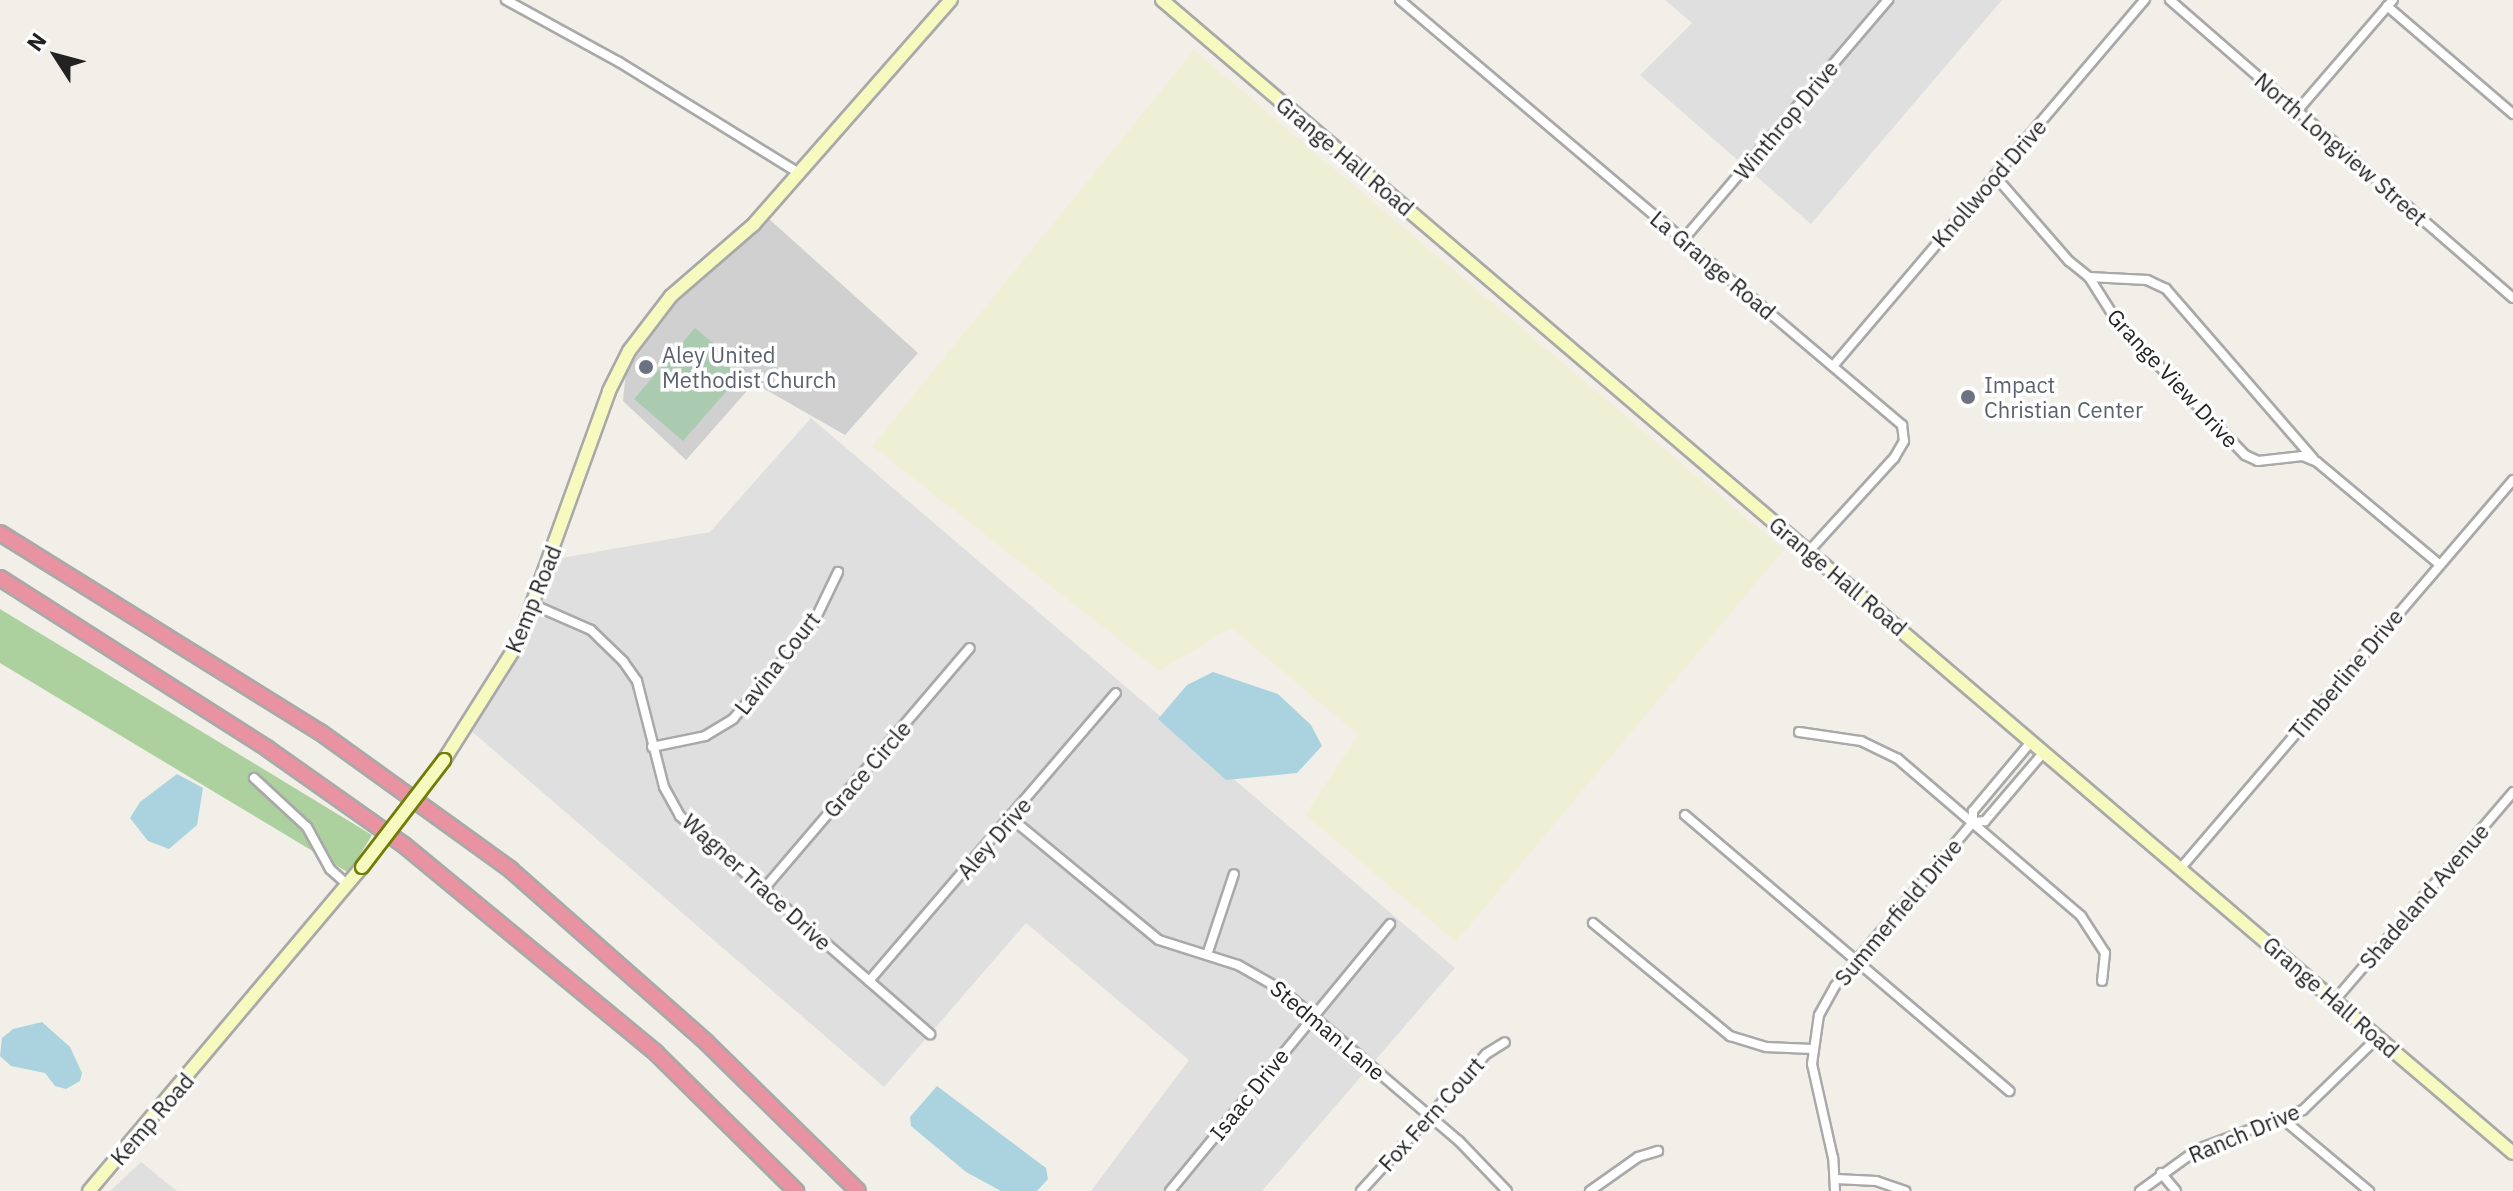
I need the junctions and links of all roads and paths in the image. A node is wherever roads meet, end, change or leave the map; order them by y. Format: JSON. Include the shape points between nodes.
{"nodes":[{"id":1,"x":506,"y":0,"type":"edge"},
{"id":2,"x":951,"y":0,"type":"edge"},
{"id":3,"x":1162,"y":0,"type":"edge"},
{"id":4,"x":1400,"y":0,"type":"edge"},
{"id":5,"x":1873,"y":0,"type":"edge"},
{"id":6,"x":2145,"y":0,"type":"edge"},
{"id":7,"x":2170,"y":0,"type":"edge"},
{"id":8,"x":2390,"y":3,"type":"edge"},
{"id":9,"x":1885,"y":4,"type":"edge"},
{"id":10,"x":2298,"y":110,"type":"junction"},
{"id":11,"x":2513,"y":114,"type":"edge"},
{"id":12,"x":800,"y":174,"type":"junction"},
{"id":13,"x":1995,"y":176,"type":"junction"},
{"id":14,"x":1683,"y":240,"type":"junction"},
{"id":15,"x":2089,"y":277,"type":"junction"},
{"id":16,"x":2513,"y":298,"type":"edge"},
{"id":17,"x":1833,"y":366,"type":"junction"},
{"id":18,"x":2317,"y":462,"type":"junction"},
{"id":19,"x":2513,"y":480,"type":"edge"},
{"id":20,"x":0,"y":525,"type":"edge"},
{"id":21,"x":0,"y":533,"type":"edge"},
{"id":22,"x":1809,"y":551,"type":"junction"},
{"id":23,"x":2439,"y":564,"type":"junction"},
{"id":24,"x":58,"y":568,"type":"junction"},
{"id":25,"x":838,"y":572,"type":"dead end"},
{"id":26,"x":0,"y":578,"type":"edge"},
{"id":27,"x":534,"y":605,"type":"junction"},
{"id":28,"x":970,"y":648,"type":"dead end"},
{"id":29,"x":1116,"y":693,"type":"dead end"},
{"id":30,"x":1799,"y":732,"type":"dead end"},
{"id":31,"x":2031,"y":742,"type":"junction"},
{"id":32,"x":652,"y":747,"type":"junction"},
{"id":33,"x":2044,"y":752,"type":"junction"},
{"id":34,"x":254,"y":778,"type":"dead end"},
{"id":35,"x":2513,"y":792,"type":"edge"},
{"id":36,"x":1685,"y":815,"type":"dead end"},
{"id":37,"x":1012,"y":819,"type":"junction"},
{"id":38,"x":1973,"y":822,"type":"junction"},
{"id":39,"x":2180,"y":869,"type":"junction"},
{"id":40,"x":1234,"y":874,"type":"dead end"},
{"id":41,"x":348,"y":885,"type":"junction"},
{"id":42,"x":763,"y":890,"type":"junction"},
{"id":43,"x":1593,"y":923,"type":"dead end"},
{"id":44,"x":1390,"y":924,"type":"dead end"},
{"id":45,"x":1207,"y":955,"type":"junction"},
{"id":46,"x":1856,"y":961,"type":"junction"},
{"id":47,"x":869,"y":981,"type":"junction"},
{"id":48,"x":2102,"y":981,"type":"dead end"},
{"id":49,"x":2335,"y":1000,"type":"junction"},
{"id":50,"x":1312,"y":1015,"type":"junction"},
{"id":51,"x":930,"y":1034,"type":"dead end"},
{"id":52,"x":2378,"y":1037,"type":"junction"},
{"id":53,"x":1505,"y":1042,"type":"dead end"},
{"id":54,"x":1812,"y":1049,"type":"junction"},
{"id":55,"x":2009,"y":1091,"type":"dead end"},
{"id":56,"x":1430,"y":1116,"type":"junction"},
{"id":57,"x":2284,"y":1120,"type":"junction"},
{"id":58,"x":1658,"y":1151,"type":"dead end"},
{"id":59,"x":2513,"y":1153,"type":"edge"},
{"id":60,"x":2161,"y":1173,"type":"junction"},
{"id":61,"x":1836,"y":1179,"type":"junction"},
{"id":62,"x":89,"y":1191,"type":"edge"},
{"id":63,"x":796,"y":1191,"type":"edge"},
{"id":64,"x":858,"y":1191,"type":"edge"},
{"id":65,"x":1170,"y":1191,"type":"edge"},
{"id":66,"x":1361,"y":1191,"type":"edge"},
{"id":67,"x":1507,"y":1191,"type":"edge"},
{"id":68,"x":1590,"y":1191,"type":"edge"},
{"id":69,"x":1835,"y":1191,"type":"edge"},
{"id":70,"x":1905,"y":1191,"type":"edge"},
{"id":71,"x":2140,"y":1191,"type":"edge"},
{"id":72,"x":2176,"y":1191,"type":"edge"},
{"id":73,"x":2369,"y":1191,"type":"edge"}],
"edges":[{"from":1,"to":12,"type":"street","via":[[619,62]]},
{"from":2,"to":12,"type":"main road","name":"Kemp Road"},
{"from":3,"to":22,"type":"main road","name":"Grange Hall Road"},
{"from":4,"to":14,"type":"street","name":"La Grange Road"},
{"from":5,"to":9,"type":"street"},
{"from":6,"to":13,"type":"street","name":"Knollwood Drive"},
{"from":7,"to":10,"type":"street","name":"North Longview Street"},
{"from":8,"to":10,"type":"street"},
{"from":8,"to":11,"type":"street"},
{"from":9,"to":14,"type":"street","name":"Winthrop Drive"},
{"from":10,"to":16,"type":"street","name":"North Longview Street"},
{"from":12,"to":27,"type":"main road","name":"Kemp Road","via":[[749,229],[671,296],[629,351],[609,391]]},
{"from":13,"to":15,"type":"street","name":"Grange View Drive"},
{"from":13,"to":17,"type":"street","name":"Knollwood Drive"},
{"from":14,"to":17,"type":"street","name":"La Grange Road"},
{"from":15,"to":18,"type":"street","name":"Grange View Drive","via":[[2147,280],[2166,289]]},
{"from":15,"to":18,"type":"street","name":"Grange View Drive","via":[[2118,323],[2245,455],[2258,461],[2303,456]]},
{"from":17,"to":22,"type":"street","name":"La Grange Road","via":[[1899,422],[1904,438],[1894,458]]},
{"from":18,"to":23,"type":"street","name":"Grange View Drive"},
{"from":19,"to":23,"type":"street","name":"Timberline Drive"},
{"from":20,"to":24,"type":"highway"},
{"from":21,"to":24,"type":"highway"},
{"from":22,"to":31,"type":"main road","name":"Grange Hall Road"},
{"from":23,"to":39,"type":"street","name":"Timberline Drive"},
{"from":24,"to":64,"type":"highway","via":[[320,732],[511,870],[707,1043]]},
{"from":25,"to":32,"type":"street","name":"Lavina Court","via":[[812,626],[733,719],[705,736]]},
{"from":26,"to":63,"type":"highway","via":[[268,749],[404,845],[656,1053]]},
{"from":27,"to":32,"type":"street","name":"Wagner Trace Drive","via":[[591,630],[623,661],[644,703]]},
{"from":27,"to":41,"type":"main road","name":"Kemp Road","bridge":true,"via":[[493,689]]},
{"from":28,"to":42,"type":"street","name":"Grace Circle"},
{"from":29,"to":37,"type":"street","name":"Aley Drive"},
{"from":30,"to":38,"type":"street","via":[[1876,747]]},
{"from":31,"to":33,"type":"main road","name":"Grange Hall Road"},
{"from":31,"to":38,"type":"street","name":"Summerfield Drive","via":[[1973,811]]},
{"from":32,"to":42,"type":"street","name":"Wagner Trace Drive","via":[[680,816]]},
{"from":33,"to":38,"type":"street","name":"Summerfield Drive","via":[[1985,821]]},
{"from":33,"to":39,"type":"main road","name":"Grange Hall Road"},
{"from":34,"to":41,"type":"street","via":[[307,827],[330,869]]},
{"from":35,"to":49,"type":"street","name":"Shadeland Avenue"},
{"from":36,"to":46,"type":"street"},
{"from":37,"to":45,"type":"street","name":"Stedman Lane","via":[[1140,928],[1159,940]]},
{"from":37,"to":47,"type":"street","name":"Aley Drive"},
{"from":38,"to":46,"type":"street","name":"Summerfield Drive"},
{"from":38,"to":48,"type":"street","via":[[2086,921],[2105,953]]},
{"from":39,"to":49,"type":"main road","name":"Grange Hall Road"},
{"from":40,"to":45,"type":"street"},
{"from":41,"to":62,"type":"main road","name":"Kemp Road"},
{"from":42,"to":47,"type":"street","name":"Wagner Trace Drive"},
{"from":43,"to":54,"type":"street","via":[[1730,1036],[1758,1046]]},
{"from":44,"to":50,"type":"street","name":"Isaac Drive"},
{"from":45,"to":50,"type":"street","name":"Stedman Lane","via":[[1263,976]]},
{"from":46,"to":54,"type":"street","name":"Summerfield Drive","via":[[1824,1003]]},
{"from":46,"to":55,"type":"street"},
{"from":47,"to":51,"type":"street","name":"Wagner Trace Drive"},
{"from":49,"to":52,"type":"main road","name":"Grange Hall Road"},
{"from":50,"to":56,"type":"street","name":"Stedman Lane"},
{"from":50,"to":65,"type":"street","name":"Isaac Drive"},
{"from":52,"to":57,"type":"street","name":"Ranch Drive","via":[[2323,1095]]},
{"from":52,"to":59,"type":"main road","name":"Grange Hall Road"},
{"from":53,"to":56,"type":"street","name":"Fox Fern Court","via":[[1486,1054]]},
{"from":54,"to":61,"type":"street","name":"Summerfield Drive"},
{"from":56,"to":66,"type":"street","name":"Fox Fern Court"},
{"from":56,"to":67,"type":"street","name":"Stedman Lane"},
{"from":57,"to":60,"type":"street","name":"Ranch Drive","via":[[2212,1142]]},
{"from":57,"to":73,"type":"street"},
{"from":58,"to":68,"type":"street","via":[[1638,1157]]},
{"from":60,"to":71,"type":"street","name":"Ranch Drive"},
{"from":60,"to":72,"type":"street"},
{"from":61,"to":69,"type":"street","name":"Summerfield Drive"},
{"from":61,"to":70,"type":"street","via":[[1876,1181]]}]}
